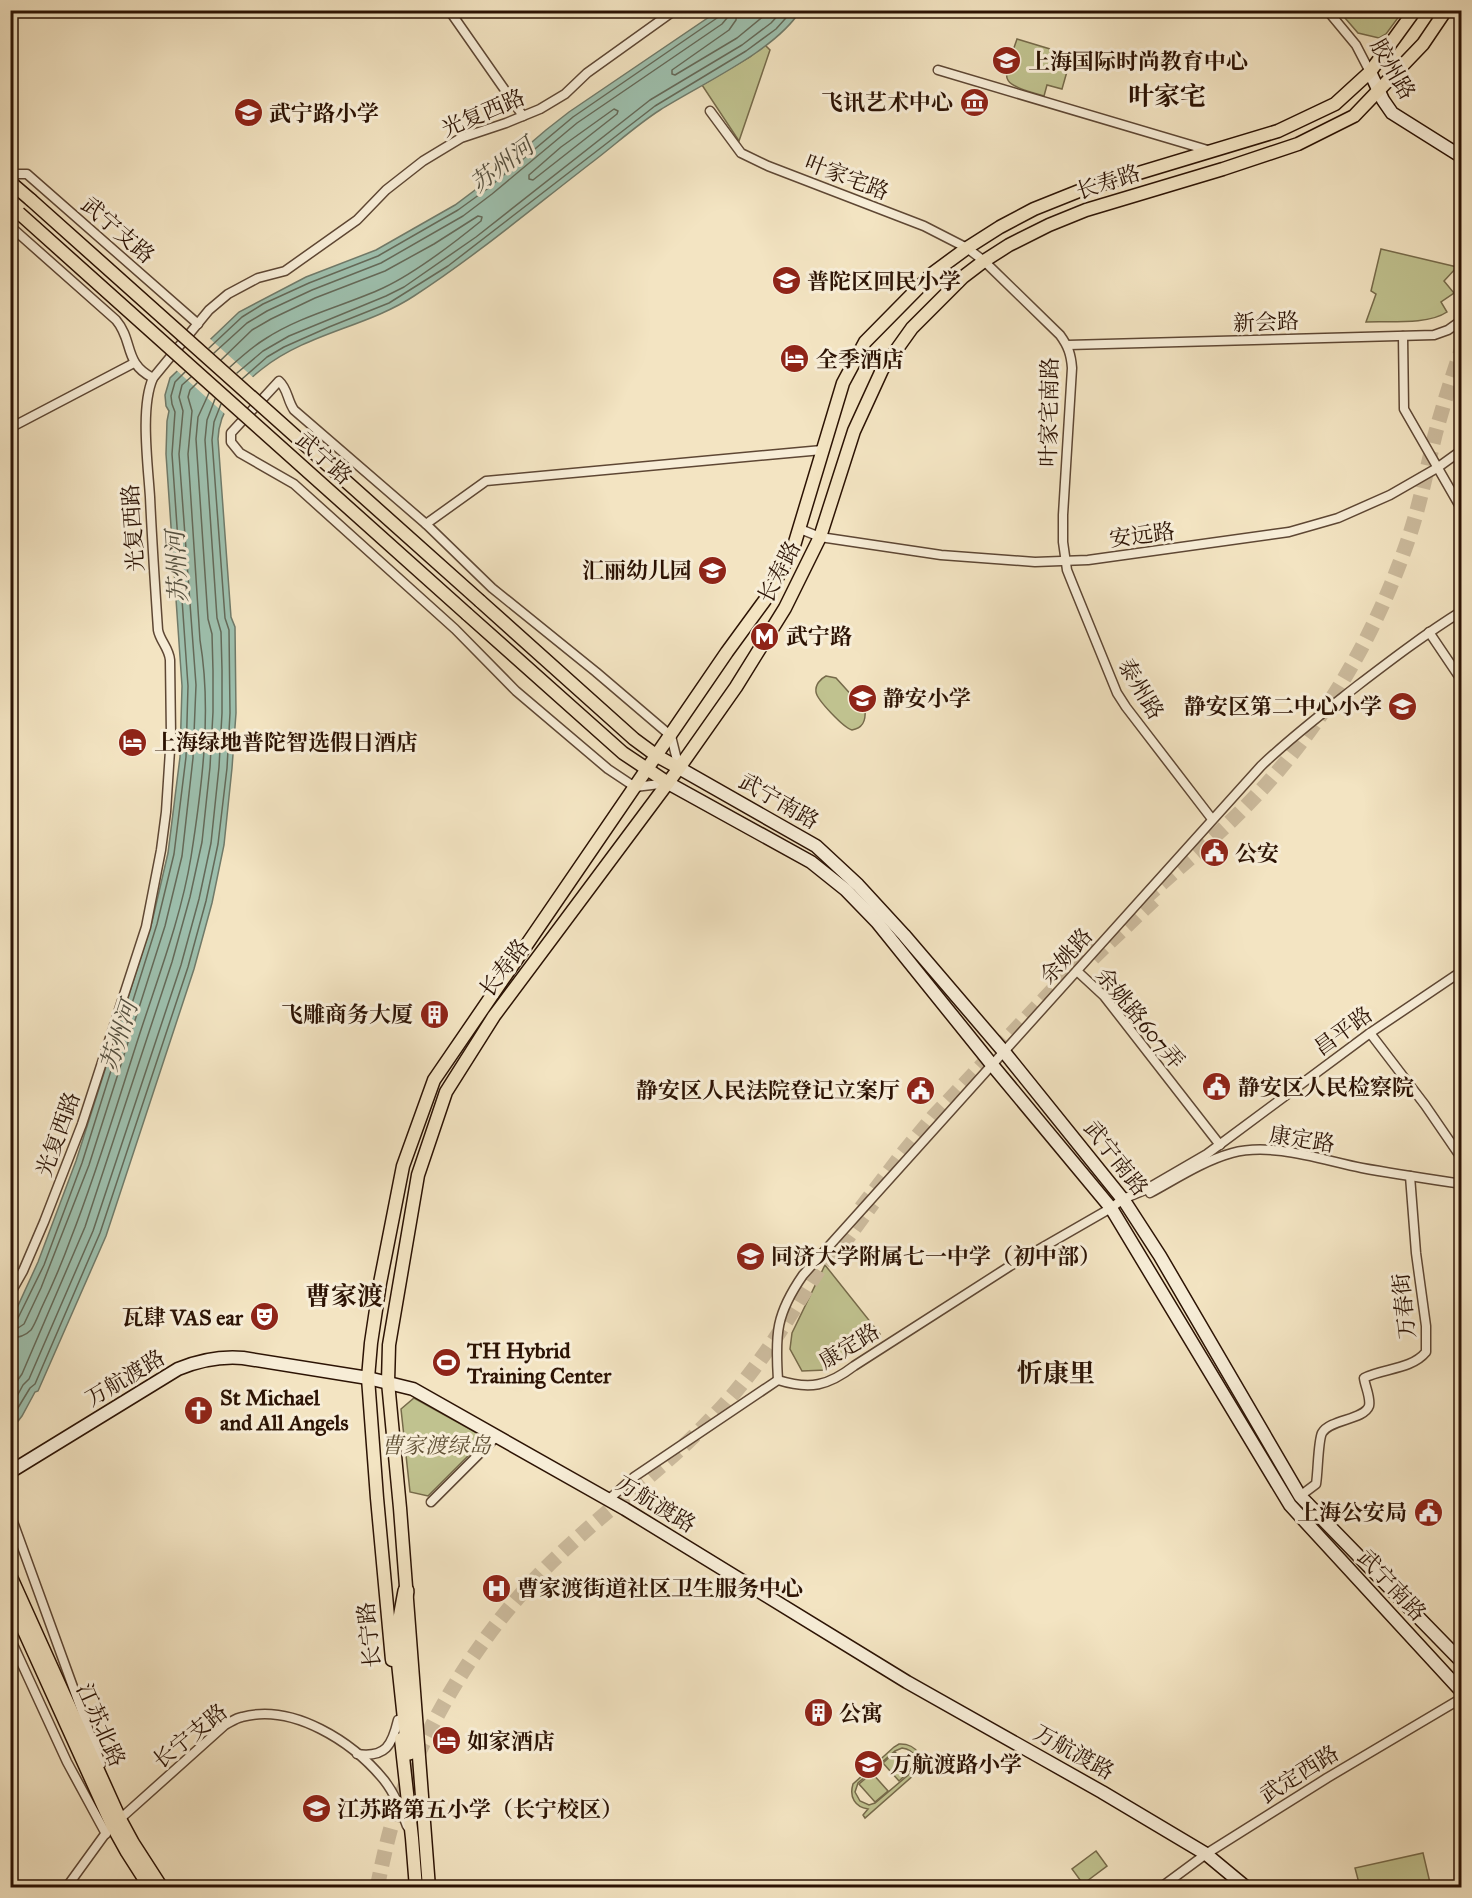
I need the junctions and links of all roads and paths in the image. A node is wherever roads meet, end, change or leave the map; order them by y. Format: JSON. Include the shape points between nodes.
{"nodes":[{"id":1,"x":449,"y":10,"type":"edge"},
{"id":2,"x":675,"y":10,"type":"edge"},
{"id":3,"x":1328,"y":10,"type":"edge"},
{"id":4,"x":1415,"y":10,"type":"edge"},
{"id":5,"x":1446,"y":10,"type":"edge"},
{"id":6,"x":938,"y":70,"type":"dead end"},
{"id":7,"x":1370,"y":72,"type":"junction"},
{"id":8,"x":1379,"y":92,"type":"junction"},
{"id":9,"x":710,"y":111,"type":"dead end"},
{"id":10,"x":523,"y":116,"type":"junction"},
{"id":11,"x":1215,"y":152,"type":"junction"},
{"id":12,"x":1461,"y":157,"type":"edge"},
{"id":13,"x":10,"y":174,"type":"edge"},
{"id":14,"x":10,"y":182,"type":"edge"},
{"id":15,"x":15,"y":209,"type":"edge"},
{"id":16,"x":10,"y":226,"type":"edge"},
{"id":17,"x":968,"y":248,"type":"junction"},
{"id":18,"x":984,"y":261,"type":"junction"},
{"id":19,"x":1461,"y":320,"type":"edge"},
{"id":20,"x":198,"y":324,"type":"junction"},
{"id":21,"x":1403,"y":336,"type":"junction"},
{"id":22,"x":1068,"y":345,"type":"junction"},
{"id":23,"x":134,"y":363,"type":"junction"},
{"id":24,"x":153,"y":378,"type":"junction"},
{"id":25,"x":10,"y":428,"type":"edge"},
{"id":26,"x":822,"y":450,"type":"junction"},
{"id":27,"x":1461,"y":450,"type":"edge"},
{"id":28,"x":1437,"y":468,"type":"junction"},
{"id":29,"x":1461,"y":510,"type":"edge"},
{"id":30,"x":426,"y":524,"type":"junction"},
{"id":31,"x":809,"y":533,"type":"junction"},
{"id":32,"x":1066,"y":562,"type":"junction"},
{"id":33,"x":1461,"y":611,"type":"edge"},
{"id":34,"x":1429,"y":632,"type":"junction"},
{"id":35,"x":1461,"y":681,"type":"edge"},
{"id":36,"x":671,"y":736,"type":"junction"},
{"id":37,"x":657,"y":756,"type":"junction"},
{"id":38,"x":679,"y":768,"type":"junction"},
{"id":39,"x":647,"y":770,"type":"junction"},
{"id":40,"x":668,"y":783,"type":"junction"},
{"id":41,"x":635,"y":787,"type":"junction"},
{"id":42,"x":1212,"y":819,"type":"junction"},
{"id":43,"x":1077,"y":971,"type":"junction"},
{"id":44,"x":1461,"y":971,"type":"edge"},
{"id":45,"x":1370,"y":1033,"type":"junction"},
{"id":46,"x":1005,"y":1053,"type":"junction"},
{"id":47,"x":993,"y":1066,"type":"junction"},
{"id":48,"x":1220,"y":1145,"type":"junction"},
{"id":49,"x":1461,"y":1159,"type":"edge"},
{"id":50,"x":1410,"y":1176,"type":"junction"},
{"id":51,"x":1461,"y":1184,"type":"edge"},
{"id":52,"x":1124,"y":1200,"type":"junction"},
{"id":53,"x":1111,"y":1208,"type":"junction"},
{"id":54,"x":10,"y":1294,"type":"edge"},
{"id":55,"x":368,"y":1378,"type":"junction"},
{"id":56,"x":778,"y":1380,"type":"junction"},
{"id":57,"x":388,"y":1382,"type":"junction"},
{"id":58,"x":497,"y":1436,"type":"junction"},
{"id":59,"x":10,"y":1472,"type":"edge"},
{"id":60,"x":1300,"y":1496,"type":"junction"},
{"id":61,"x":608,"y":1500,"type":"junction"},
{"id":62,"x":431,"y":1502,"type":"dead end"},
{"id":63,"x":10,"y":1507,"type":"edge"},
{"id":64,"x":11,"y":1521,"type":"edge"},
{"id":65,"x":10,"y":1575,"type":"edge"},
{"id":66,"x":406,"y":1591,"type":"junction"},
{"id":67,"x":10,"y":1600,"type":"edge"},
{"id":68,"x":10,"y":1638,"type":"edge"},
{"id":69,"x":1461,"y":1662,"type":"edge"},
{"id":70,"x":46,"y":1667,"type":"junction"},
{"id":71,"x":1461,"y":1692,"type":"edge"},
{"id":72,"x":1461,"y":1698,"type":"edge"},
{"id":73,"x":398,"y":1720,"type":"junction"},
{"id":74,"x":409,"y":1752,"type":"dead end"},
{"id":75,"x":357,"y":1754,"type":"junction"},
{"id":76,"x":108,"y":1785,"type":"dead end"},
{"id":77,"x":113,"y":1826,"type":"junction"},
{"id":78,"x":412,"y":1838,"type":"junction"},
{"id":79,"x":1206,"y":1854,"type":"junction"},
{"id":80,"x":66,"y":1887,"type":"edge"},
{"id":81,"x":150,"y":1887,"type":"edge"},
{"id":82,"x":162,"y":1887,"type":"edge"},
{"id":83,"x":416,"y":1887,"type":"edge"},
{"id":84,"x":429,"y":1887,"type":"edge"},
{"id":85,"x":1160,"y":1887,"type":"edge"},
{"id":86,"x":1247,"y":1887,"type":"edge"}],
"edges":[{"from":1,"to":10,"type":"street"},
{"from":2,"to":10,"type":"street","name":"光复西路","via":[[565,94]]},
{"from":3,"to":7,"type":"street","name":"胶州路","via":[[1356,45]]},
{"from":4,"to":7,"type":"main road","name":"长寿路"},
{"from":5,"to":8,"type":"main road","name":"长寿路","via":[[1423,44]]},
{"from":6,"to":11,"type":"street"},
{"from":7,"to":8,"type":"main road","name":"胶州路"},
{"from":7,"to":11,"type":"main road","name":"长寿路","via":[[1335,104],[1278,131]]},
{"from":8,"to":12,"type":"main road","name":"胶州路","via":[[1398,118]]},
{"from":8,"to":18,"type":"main road","name":"长寿路","via":[[1354,116],[1298,144],[1086,210],[1009,245]]},
{"from":9,"to":17,"type":"street","name":"叶家宅路","via":[[741,153],[924,226]]},
{"from":10,"to":20,"type":"street","name":"光复西路","via":[[461,138],[423,161],[325,245],[285,271],[258,278],[228,294]]},
{"from":11,"to":17,"type":"main road","name":"长寿路","via":[[1070,195],[1025,213]]},
{"from":13,"to":20,"type":"street","name":"武宁支路","via":[[27,174]]},
{"from":14,"to":37,"type":"main road","name":"武宁路","bridge":true},
{"from":15,"to":39,"type":"main road","name":"武宁路","bridge":true,"via":[[623,753]]},
{"from":16,"to":23,"type":"street","via":[[119,324]]},
{"from":17,"to":18,"type":"street","name":"叶家宅路"},
{"from":17,"to":26,"type":"main road","name":"长寿路","via":[[933,273],[865,342],[843,383]]},
{"from":18,"to":22,"type":"street","name":"叶家宅南路"},
{"from":18,"to":31,"type":"main road","name":"长寿路","via":[[912,328],[882,370]]},
{"from":19,"to":21,"type":"street","name":"新会路","via":[[1434,334]]},
{"from":20,"to":24,"type":"street","name":"光复西路"},
{"from":21,"to":22,"type":"street","name":"新会路"},
{"from":21,"to":28,"type":"street","via":[[1404,409]]},
{"from":22,"to":32,"type":"street","name":"叶家宅南路","via":[[1071,368],[1063,515]]},
{"from":23,"to":24,"type":"street"},
{"from":23,"to":25,"type":"street"},
{"from":24,"to":54,"type":"street","name":"光复西路","via":[[147,404],[148,481],[158,630],[171,660],[171,749],[162,840],[146,927],[82,1124],[44,1222]]},
{"from":26,"to":30,"type":"street","via":[[486,481]]},
{"from":26,"to":31,"type":"main road","name":"长寿路"},
{"from":27,"to":28,"type":"street","name":"安远路"},
{"from":28,"to":29,"type":"street"},
{"from":28,"to":32,"type":"street","name":"安远路","via":[[1349,514],[1289,532]]},
{"from":30,"to":36,"type":"street","via":[[492,588]]},
{"from":30,"to":41,"type":"street","via":[[294,410],[279,381],[231,433],[231,442],[240,453],[294,484],[455,629],[524,698],[599,762]]},
{"from":31,"to":32,"type":"street","name":"安远路","via":[[941,555]]},
{"from":31,"to":36,"type":"main road","name":"长寿路","via":[[792,549],[765,600]]},
{"from":31,"to":38,"type":"main road","name":"长寿路","via":[[785,608]]},
{"from":32,"to":42,"type":"street","name":"泰州路","via":[[1117,693]]},
{"from":33,"to":34,"type":"street","name":"余姚路"},
{"from":34,"to":35,"type":"street"},
{"from":34,"to":42,"type":"street","name":"余姚路","via":[[1280,748]]},
{"from":36,"to":37,"type":"main road","name":"长寿路"},
{"from":36,"to":38,"type":"street"},
{"from":37,"to":38,"type":"main road","name":"武宁南路"},
{"from":37,"to":39,"type":"main road","name":"长寿路"},
{"from":38,"to":40,"type":"main road","name":"长寿路"},
{"from":38,"to":46,"type":"main road","name":"武宁南路","via":[[816,846],[904,934]]},
{"from":39,"to":40,"type":"main road","name":"武宁路"},
{"from":39,"to":41,"type":"main road","name":"长寿路"},
{"from":40,"to":41,"type":"street"},
{"from":40,"to":47,"type":"main road","name":"武宁南路","via":[[811,862],[846,890],[878,922]]},
{"from":40,"to":57,"type":"main road","name":"长寿路","via":[[494,1016],[446,1092],[418,1175],[389,1345]]},
{"from":41,"to":55,"type":"main road","name":"长寿路","via":[[434,1080],[403,1166],[370,1343]]},
{"from":42,"to":43,"type":"street","name":"余姚路"},
{"from":43,"to":46,"type":"street","name":"余姚路"},
{"from":43,"to":48,"type":"street","name":"余姚路607弄","via":[[1104,996]]},
{"from":44,"to":45,"type":"street","name":"昌平路"},
{"from":45,"to":48,"type":"street","name":"昌平路"},
{"from":45,"to":49,"type":"street"},
{"from":46,"to":47,"type":"street","name":"余姚路"},
{"from":46,"to":52,"type":"main road","name":"武宁南路"},
{"from":47,"to":53,"type":"main road","name":"武宁南路"},
{"from":47,"to":56,"type":"street","name":"余姚路","via":[[803,1275],[780,1318]]},
{"from":48,"to":52,"type":"street","name":"康定路"},
{"from":50,"to":51,"type":"street","name":"康定路"},
{"from":50,"to":52,"type":"street","name":"康定路","via":[[1261,1149],[1232,1153],[1147,1195]]},
{"from":50,"to":60,"type":"street","name":"万春街","via":[[1426,1352],[1399,1368],[1364,1378],[1368,1408],[1322,1432],[1316,1484]]},
{"from":52,"to":53,"type":"street","name":"康定路"},
{"from":52,"to":60,"type":"main road","name":"武宁南路"},
{"from":53,"to":56,"type":"street","name":"康定路","via":[[1010,1266],[829,1383],[791,1384]]},
{"from":53,"to":71,"type":"main road","name":"武宁南路","via":[[1290,1505]]},
{"from":55,"to":57,"type":"main road","name":"万航渡路"},
{"from":55,"to":59,"type":"main road","name":"万航渡路","via":[[243,1358],[204,1360],[178,1369]]},
{"from":55,"to":73,"type":"main road","name":"长宁路"},
{"from":56,"to":61,"type":"street","via":[[634,1477]]},
{"from":57,"to":58,"type":"main road","name":"万航渡路","via":[[413,1389]]},
{"from":57,"to":66,"type":"main road","name":"长宁路"},
{"from":58,"to":61,"type":"main road","name":"万航渡路"},
{"from":58,"to":62,"type":"street"},
{"from":60,"to":69,"type":"main road","name":"武宁南路"},
{"from":61,"to":79,"type":"main road","name":"万航渡路","via":[[907,1682]]},
{"from":63,"to":64,"type":"street"},
{"from":64,"to":76,"type":"street"},
{"from":65,"to":70,"type":"main road","name":"江苏北路"},
{"from":66,"to":74,"type":"highway","via":[[398,1634]]},
{"from":66,"to":84,"type":"main road","name":"长宁路"},
{"from":67,"to":70,"type":"main road","name":"江苏北路"},
{"from":68,"to":77,"type":"street","via":[[67,1762]]},
{"from":70,"to":77,"type":"main road","name":"江苏北路"},
{"from":72,"to":79,"type":"street","name":"武定西路"},
{"from":73,"to":75,"type":"street","via":[[388,1747],[375,1754]]},
{"from":73,"to":78,"type":"main road","name":"长宁路"},
{"from":75,"to":77,"type":"street","name":"长宁支路","via":[[318,1726],[301,1720],[264,1714],[240,1717],[225,1725]]},
{"from":75,"to":78,"type":"street","name":"长宁支路","via":[[386,1782]]},
{"from":77,"to":80,"type":"street","name":"长宁支路"},
{"from":77,"to":81,"type":"main road","name":"江苏北路"},
{"from":77,"to":82,"type":"main road","name":"江苏北路","via":[[133,1843]]},
{"from":78,"to":83,"type":"main road","name":"长宁路"},
{"from":79,"to":85,"type":"street","name":"武定西路"},
{"from":79,"to":86,"type":"main road","name":"万航渡路"}]}
